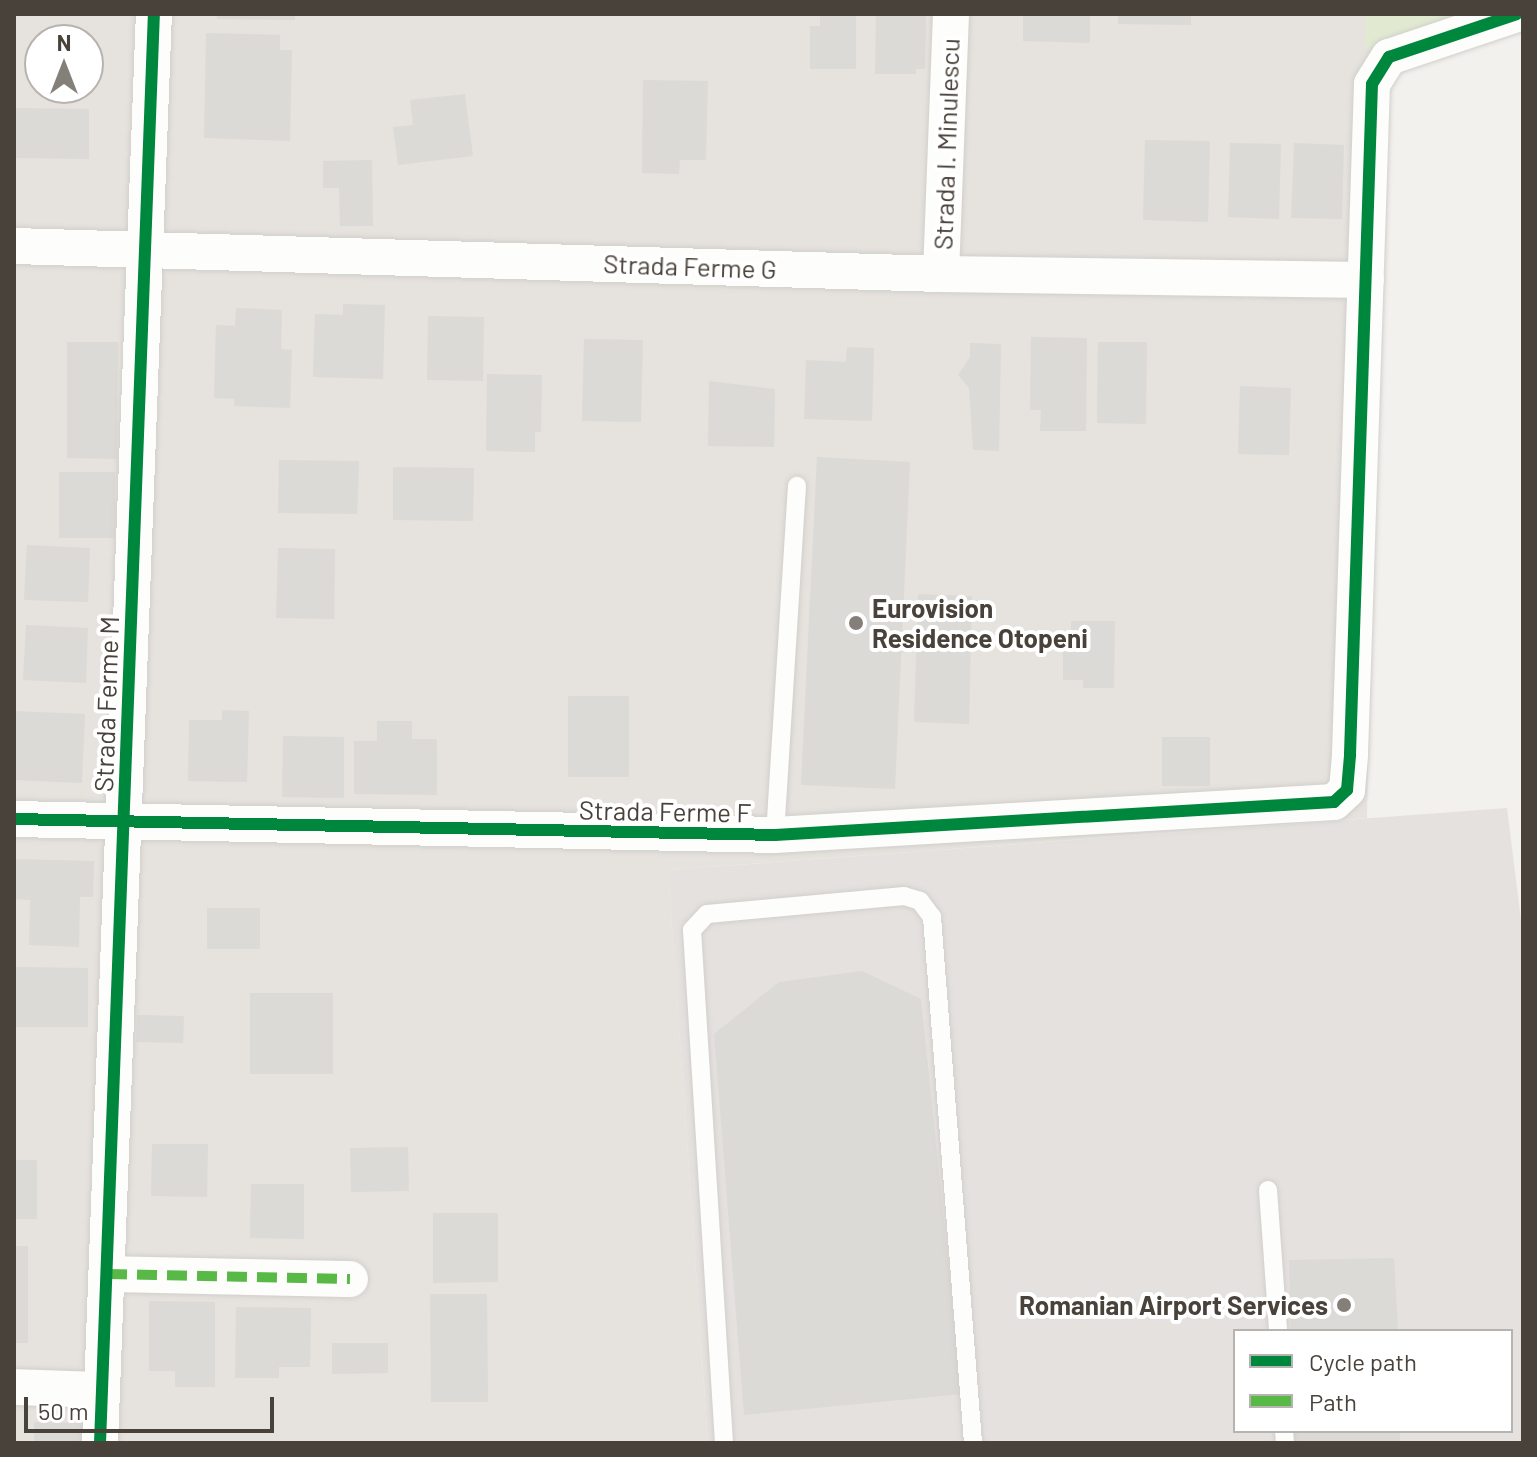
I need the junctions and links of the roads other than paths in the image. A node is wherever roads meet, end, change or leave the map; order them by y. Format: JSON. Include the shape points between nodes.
{"nodes":[{"id":1,"x":154,"y":14,"type":"edge"},
{"id":2,"x":951,"y":14,"type":"edge"},
{"id":3,"x":1517,"y":14,"type":"edge"},
{"id":4,"x":14,"y":246,"type":"edge"},
{"id":5,"x":145,"y":250,"type":"junction"},
{"id":6,"x":941,"y":274,"type":"junction"},
{"id":7,"x":1366,"y":280,"type":"junction"},
{"id":8,"x":797,"y":486,"type":"dead end"},
{"id":9,"x":14,"y":819,"type":"edge"},
{"id":10,"x":124,"y":823,"type":"junction"},
{"id":11,"x":775,"y":835,"type":"junction"},
{"id":12,"x":1268,"y":1190,"type":"dead end"},
{"id":13,"x":107,"y":1274,"type":"junction"},
{"id":14,"x":350,"y":1279,"type":"dead end"},
{"id":15,"x":1278,"y":1329,"type":"edge"},
{"id":16,"x":14,"y":1387,"type":"edge"},
{"id":17,"x":102,"y":1390,"type":"junction"},
{"id":18,"x":100,"y":1443,"type":"edge"},
{"id":19,"x":724,"y":1443,"type":"edge"},
{"id":20,"x":973,"y":1443,"type":"edge"}],
"edges":[{"from":1,"to":5,"type":"street","name":"Strada Ferme M"},
{"from":2,"to":6,"type":"street","name":"Strada I. Minulescu"},
{"from":3,"to":7,"type":"street","via":[[1389,57],[1378,67],[1372,84]]},
{"from":4,"to":5,"type":"street","name":"Strada Ferme G"},
{"from":5,"to":6,"type":"street","name":"Strada Ferme G"},
{"from":5,"to":10,"type":"street","name":"Strada Ferme M"},
{"from":6,"to":7,"type":"street","name":"Strada Ferme G"},
{"from":7,"to":11,"type":"street","name":"Strada Ferme F","via":[[1347,790],[1334,802],[1314,806]]},
{"from":8,"to":11,"type":"lane"},
{"from":9,"to":10,"type":"street","name":"Strada Ferme F"},
{"from":10,"to":11,"type":"street","name":"Strada Ferme F"},
{"from":10,"to":13,"type":"street","name":"Strada Ferme M"},
{"from":12,"to":15,"type":"lane"},
{"from":13,"to":14,"type":"street"},
{"from":13,"to":17,"type":"street","name":"Strada Ferme M"},
{"from":16,"to":17,"type":"street"},
{"from":17,"to":18,"type":"street","name":"Strada Ferme M"},
{"from":19,"to":20,"type":"lane","via":[[692,930],[707,914],[904,896],[920,901],[932,917]]}]}
